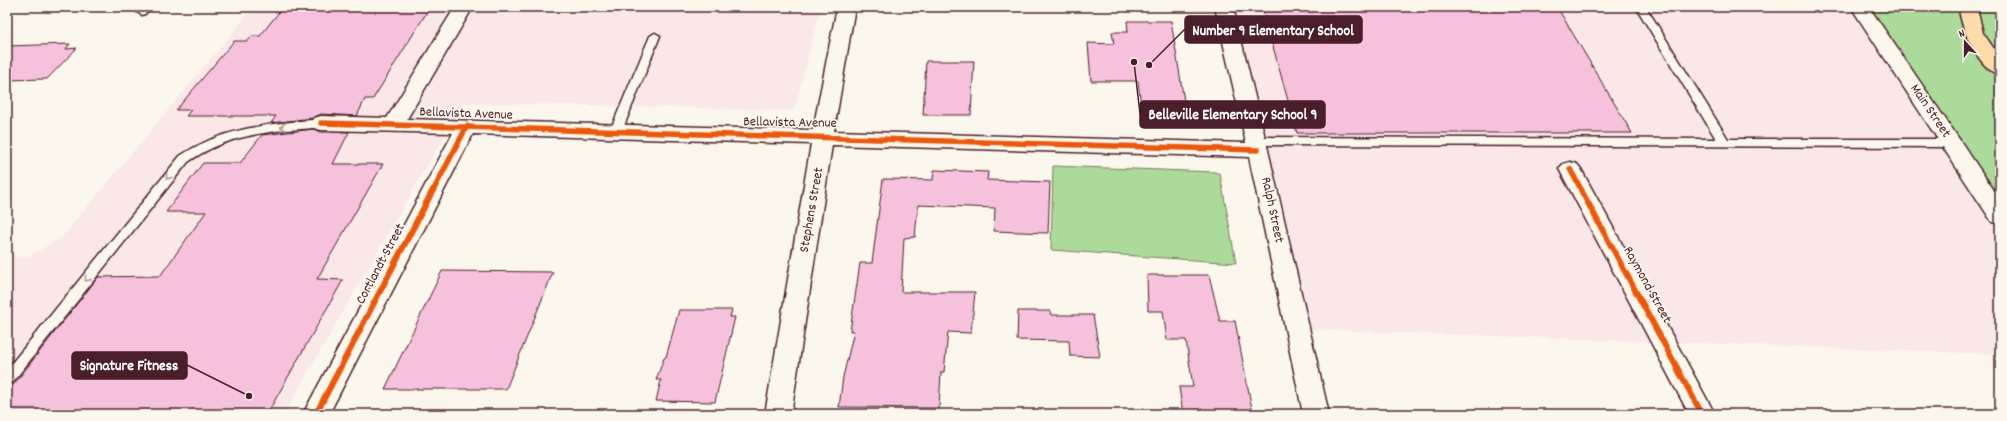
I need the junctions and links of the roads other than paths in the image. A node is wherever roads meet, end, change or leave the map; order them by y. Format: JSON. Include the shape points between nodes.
{"nodes":[{"id":1,"x":464,"y":7,"type":"edge"},
{"id":2,"x":846,"y":7,"type":"edge"},
{"id":3,"x":1224,"y":7,"type":"edge"},
{"id":4,"x":1641,"y":7,"type":"edge"},
{"id":5,"x":1860,"y":7,"type":"edge"},
{"id":6,"x":1968,"y":7,"type":"edge"},
{"id":7,"x":655,"y":36,"type":"dead end"},
{"id":8,"x":2000,"y":69,"type":"edge"},
{"id":9,"x":321,"y":123,"type":"joint"},
{"id":10,"x":394,"y":124,"type":"junction"},
{"id":11,"x":467,"y":126,"type":"junction"},
{"id":12,"x":616,"y":131,"type":"junction"},
{"id":13,"x":824,"y":136,"type":"junction"},
{"id":14,"x":1724,"y":142,"type":"junction"},
{"id":15,"x":1951,"y":143,"type":"junction"},
{"id":16,"x":1257,"y":145,"type":"junction"},
{"id":17,"x":1570,"y":169,"type":"dead end"},
{"id":18,"x":2000,"y":216,"type":"edge"},
{"id":19,"x":7,"y":379,"type":"edge"},
{"id":20,"x":316,"y":414,"type":"edge"},
{"id":21,"x":778,"y":414,"type":"edge"},
{"id":22,"x":1316,"y":414,"type":"edge"},
{"id":23,"x":1702,"y":414,"type":"edge"}],
"edges":[{"from":1,"to":10,"type":"street"},
{"from":2,"to":13,"type":"street","name":"Stephens Street","via":[[825,117]]},
{"from":3,"to":16,"type":"street","name":"Ralph Street"},
{"from":4,"to":14,"type":"lane"},
{"from":5,"to":15,"type":"street","name":"Main Street"},
{"from":6,"to":8,"type":"highway","via":[[1973,32]]},
{"from":7,"to":12,"type":"lane"},
{"from":9,"to":10,"type":"street","name":"Bellavista Avenue"},
{"from":9,"to":19,"type":"lane","one_way":true,"via":[[246,131],[202,146],[184,158]]},
{"from":10,"to":11,"type":"street","name":"Bellavista Avenue"},
{"from":11,"to":12,"type":"street","name":"Bellavista Avenue"},
{"from":11,"to":20,"type":"street","name":"Cortlandt Street"},
{"from":12,"to":13,"type":"street","name":"Bellavista Avenue"},
{"from":13,"to":16,"type":"street","name":"Bellavista Avenue"},
{"from":13,"to":21,"type":"street","name":"Stephens Street"},
{"from":14,"to":15,"type":"lane"},
{"from":14,"to":16,"type":"lane"},
{"from":15,"to":18,"type":"street","name":"Main Street"},
{"from":16,"to":22,"type":"street","name":"Ralph Street"},
{"from":17,"to":23,"type":"street","name":"Raymond Street"}]}
